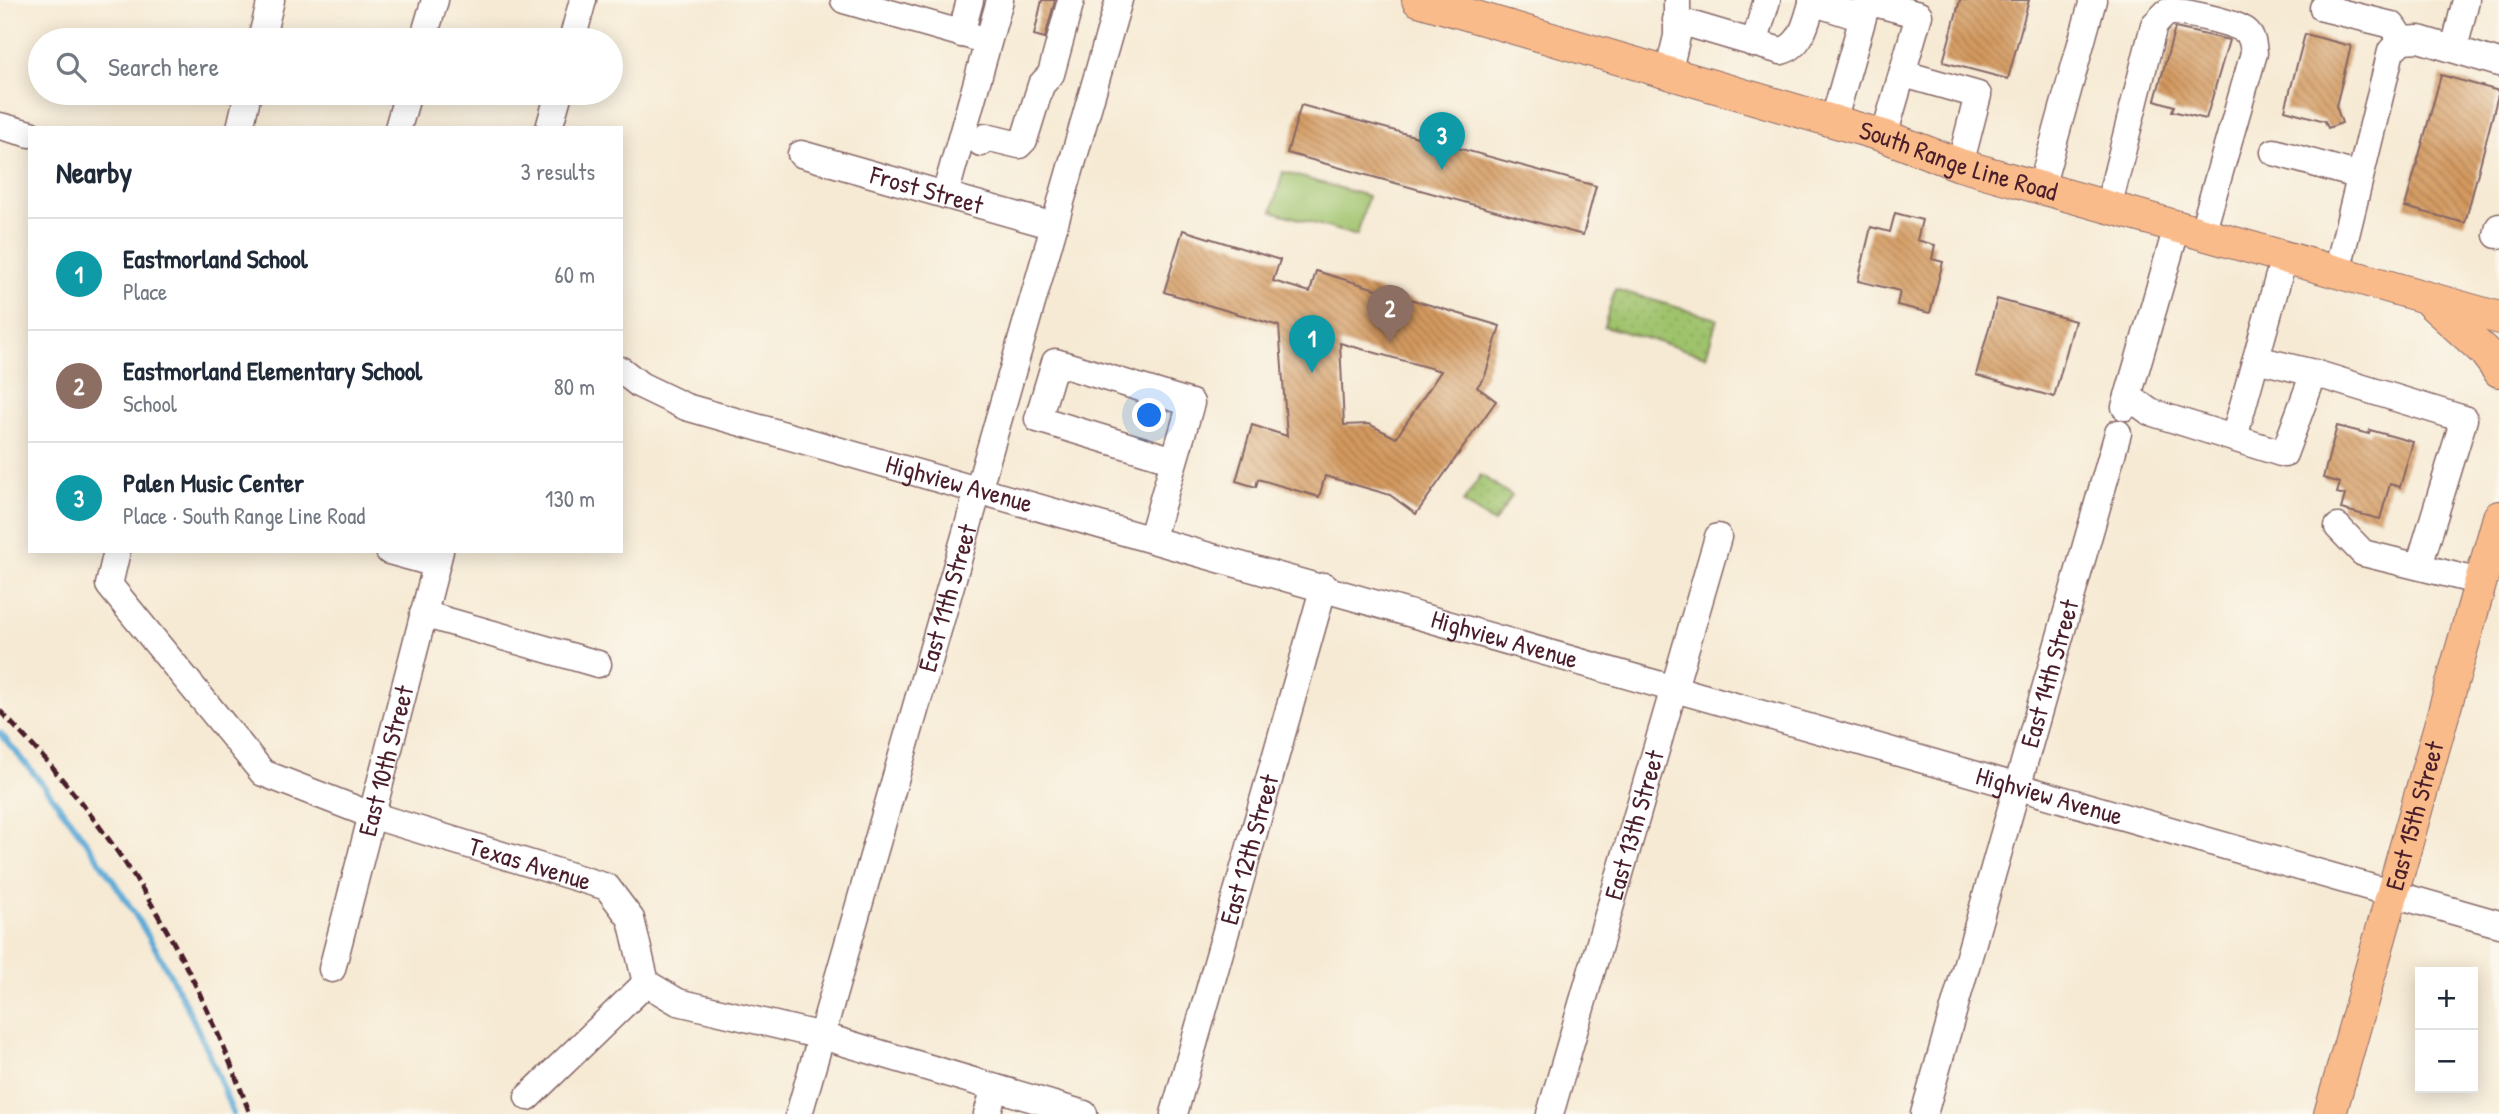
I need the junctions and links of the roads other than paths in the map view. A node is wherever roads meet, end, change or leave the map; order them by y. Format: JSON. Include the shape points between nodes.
{"nodes":[{"id":1,"x":271,"y":0,"type":"edge"},
{"id":2,"x":435,"y":0,"type":"edge"},
{"id":3,"x":583,"y":0,"type":"edge"},
{"id":4,"x":844,"y":0,"type":"edge"},
{"id":5,"x":970,"y":0,"type":"edge"},
{"id":6,"x":1000,"y":0,"type":"edge"},
{"id":7,"x":1071,"y":0,"type":"edge"},
{"id":8,"x":1119,"y":0,"type":"edge"},
{"id":9,"x":1420,"y":0,"type":"edge"},
{"id":10,"x":1767,"y":0,"type":"edge"},
{"id":11,"x":2093,"y":0,"type":"edge"},
{"id":12,"x":2466,"y":0,"type":"edge"},
{"id":13,"x":1812,"y":1,"type":"edge"},
{"id":14,"x":1866,"y":6,"type":"edge"},
{"id":15,"x":1921,"y":8,"type":"edge"},
{"id":16,"x":2323,"y":8,"type":"dead end"},
{"id":17,"x":1677,"y":10,"type":"edge"},
{"id":18,"x":264,"y":28,"type":"edge"},
{"id":19,"x":427,"y":28,"type":"edge"},
{"id":20,"x":575,"y":28,"type":"edge"},
{"id":21,"x":961,"y":33,"type":"junction"},
{"id":22,"x":2402,"y":40,"type":"junction"},
{"id":23,"x":988,"y":41,"type":"junction"},
{"id":24,"x":1754,"y":44,"type":"junction"},
{"id":25,"x":2454,"y":49,"type":"junction"},
{"id":26,"x":2499,"y":63,"type":"edge"},
{"id":27,"x":1668,"y":74,"type":"junction"},
{"id":28,"x":1904,"y":74,"type":"junction"},
{"id":29,"x":245,"y":105,"type":"edge"},
{"id":30,"x":405,"y":105,"type":"edge"},
{"id":31,"x":555,"y":105,"type":"edge"},
{"id":32,"x":1833,"y":122,"type":"junction"},
{"id":33,"x":0,"y":126,"type":"edge"},
{"id":34,"x":240,"y":126,"type":"edge"},
{"id":35,"x":399,"y":126,"type":"edge"},
{"id":36,"x":550,"y":126,"type":"edge"},
{"id":37,"x":28,"y":133,"type":"edge"},
{"id":38,"x":1884,"y":136,"type":"junction"},
{"id":39,"x":971,"y":139,"type":"junction"},
{"id":40,"x":2274,"y":152,"type":"dead end"},
{"id":41,"x":801,"y":154,"type":"dead end"},
{"id":42,"x":1960,"y":165,"type":"junction"},
{"id":43,"x":2360,"y":176,"type":"junction"},
{"id":44,"x":2040,"y":188,"type":"junction"},
{"id":45,"x":945,"y":195,"type":"junction"},
{"id":46,"x":2108,"y":208,"type":"junction"},
{"id":47,"x":1054,"y":226,"type":"junction"},
{"id":48,"x":2189,"y":231,"type":"junction"},
{"id":49,"x":2284,"y":257,"type":"junction"},
{"id":50,"x":2337,"y":272,"type":"junction"},
{"id":51,"x":2425,"y":298,"type":"junction"},
{"id":52,"x":2499,"y":318,"type":"edge"},
{"id":53,"x":2256,"y":359,"type":"junction"},
{"id":54,"x":2499,"y":370,"type":"edge"},
{"id":55,"x":623,"y":372,"type":"edge"},
{"id":56,"x":2314,"y":373,"type":"junction"},
{"id":57,"x":2118,"y":433,"type":"dead end"},
{"id":58,"x":2234,"y":438,"type":"junction"},
{"id":59,"x":1174,"y":460,"type":"junction"},
{"id":60,"x":978,"y":488,"type":"junction"},
{"id":61,"x":2499,"y":517,"type":"edge"},
{"id":62,"x":2339,"y":527,"type":"dead end"},
{"id":63,"x":1152,"y":537,"type":"junction"},
{"id":64,"x":1718,"y":537,"type":"dead end"},
{"id":65,"x":117,"y":553,"type":"edge"},
{"id":66,"x":403,"y":553,"type":"edge"},
{"id":67,"x":438,"y":558,"type":"edge"},
{"id":68,"x":2419,"y":566,"type":"junction"},
{"id":69,"x":2481,"y":582,"type":"junction"},
{"id":70,"x":1324,"y":586,"type":"junction"},
{"id":71,"x":426,"y":606,"type":"junction"},
{"id":72,"x":598,"y":656,"type":"dead end"},
{"id":73,"x":1674,"y":689,"type":"junction"},
{"id":74,"x":2018,"y":788,"type":"junction"},
{"id":75,"x":372,"y":815,"type":"junction"},
{"id":76,"x":2394,"y":894,"type":"junction"},
{"id":77,"x":2499,"y":924,"type":"edge"},
{"id":78,"x":332,"y":969,"type":"dead end"},
{"id":79,"x":646,"y":983,"type":"junction"},
{"id":80,"x":822,"y":1036,"type":"junction"},
{"id":81,"x":995,"y":1088,"type":"junction"},
{"id":82,"x":528,"y":1097,"type":"dead end"},
{"id":83,"x":799,"y":1114,"type":"edge"},
{"id":84,"x":987,"y":1114,"type":"edge"},
{"id":85,"x":1084,"y":1114,"type":"edge"},
{"id":86,"x":1174,"y":1114,"type":"edge"},
{"id":87,"x":1550,"y":1114,"type":"edge"},
{"id":88,"x":1924,"y":1114,"type":"edge"},
{"id":89,"x":2330,"y":1114,"type":"edge"}],
"edges":[{"from":1,"to":18,"type":"street"},
{"from":2,"to":19,"type":"street"},
{"from":3,"to":20,"type":"street"},
{"from":4,"to":21,"type":"street"},
{"from":5,"to":21,"type":"street"},
{"from":6,"to":23,"type":"street"},
{"from":7,"to":39,"type":"street","via":[[1051,74],[1041,85],[1024,140],[1018,145],[986,137]]},
{"from":8,"to":47,"type":"street","name":"East 11th Street"},
{"from":9,"to":27,"type":"main road","name":"South Range Line Road"},
{"from":10,"to":24,"type":"street"},
{"from":11,"to":44,"type":"street"},
{"from":12,"to":25,"type":"street"},
{"from":13,"to":14,"type":"street"},
{"from":13,"to":24,"type":"street","via":[[1805,26],[1791,48],[1781,51]]},
{"from":14,"to":15,"type":"street"},
{"from":14,"to":32,"type":"street"},
{"from":15,"to":28,"type":"street"},
{"from":16,"to":22,"type":"street","via":[[2392,25]]},
{"from":17,"to":24,"type":"street"},
{"from":17,"to":27,"type":"street"},
{"from":21,"to":23,"type":"street"},
{"from":22,"to":25,"type":"street","via":[[2419,39]]},
{"from":22,"to":43,"type":"street","via":[[2391,51]]},
{"from":23,"to":39,"type":"street"},
{"from":25,"to":26,"type":"street"},
{"from":27,"to":32,"type":"main road","name":"South Range Line Road"},
{"from":28,"to":38,"type":"street"},
{"from":28,"to":42,"type":"street","via":[[1978,95]]},
{"from":29,"to":34,"type":"street"},
{"from":30,"to":35,"type":"street"},
{"from":31,"to":36,"type":"street"},
{"from":32,"to":38,"type":"main road","name":"South Range Line Road"},
{"from":33,"to":37,"type":"street"},
{"from":38,"to":42,"type":"main road","name":"South Range Line Road"},
{"from":39,"to":45,"type":"street"},
{"from":40,"to":43,"type":"street"},
{"from":41,"to":45,"type":"street","name":"Frost Street"},
{"from":42,"to":44,"type":"main road","name":"South Range Line Road"},
{"from":43,"to":50,"type":"street"},
{"from":44,"to":46,"type":"main road","name":"South Range Line Road"},
{"from":45,"to":47,"type":"street","name":"Frost Street"},
{"from":46,"to":48,"type":"main road","name":"South Range Line Road"},
{"from":46,"to":48,"type":"street","via":[[2154,25],[2167,12],[2244,29],[2254,53]]},
{"from":47,"to":60,"type":"street","name":"East 11th Street"},
{"from":48,"to":49,"type":"main road","name":"South Range Line Road"},
{"from":48,"to":58,"type":"street","via":[[2126,402]]},
{"from":49,"to":50,"type":"main road","name":"South Range Line Road"},
{"from":49,"to":53,"type":"street"},
{"from":50,"to":51,"type":"main road","name":"South Range Line Road"},
{"from":51,"to":52,"type":"main road","name":"South Range Line Road"},
{"from":51,"to":54,"type":"main road"},
{"from":53,"to":56,"type":"street"},
{"from":53,"to":58,"type":"street"},
{"from":55,"to":60,"type":"street","name":"Highview Avenue","via":[[686,407]]},
{"from":56,"to":58,"type":"street","via":[[2284,454]]},
{"from":56,"to":68,"type":"street","via":[[2464,419]]},
{"from":57,"to":74,"type":"street","name":"East 14th Street"},
{"from":59,"to":59,"type":"street","via":[[1191,403],[1055,362],[1038,419]]},
{"from":59,"to":63,"type":"street"},
{"from":60,"to":63,"type":"street","name":"Highview Avenue"},
{"from":60,"to":80,"type":"street","name":"East 11th Street"},
{"from":61,"to":69,"type":"main road","name":"East 15th Street"},
{"from":62,"to":68,"type":"street","via":[[2364,553]]},
{"from":63,"to":70,"type":"street","name":"Highview Avenue"},
{"from":64,"to":73,"type":"street","name":"East 13th Street"},
{"from":65,"to":75,"type":"street","name":"Texas Avenue","via":[[109,585],[263,774]]},
{"from":66,"to":67,"type":"street"},
{"from":67,"to":71,"type":"street","name":"East 10th Street"},
{"from":68,"to":69,"type":"street"},
{"from":69,"to":76,"type":"main road","name":"East 15th Street"},
{"from":70,"to":73,"type":"street","name":"Highview Avenue"},
{"from":70,"to":86,"type":"street","name":"East 12th Street"},
{"from":71,"to":72,"type":"street"},
{"from":71,"to":75,"type":"street","name":"East 10th Street"},
{"from":73,"to":74,"type":"street","name":"Highview Avenue"},
{"from":73,"to":87,"type":"street","name":"East 13th Street"},
{"from":74,"to":76,"type":"street","name":"Highview Avenue"},
{"from":74,"to":88,"type":"street","name":"East 14th Street"},
{"from":75,"to":78,"type":"street","name":"East 10th Street"},
{"from":75,"to":79,"type":"street","name":"Texas Avenue","via":[[607,887],[631,919]]},
{"from":76,"to":77,"type":"street","name":"Highview Avenue"},
{"from":76,"to":89,"type":"main road","name":"East 15th Street"},
{"from":79,"to":80,"type":"street","via":[[678,1002]]},
{"from":79,"to":82,"type":"street"},
{"from":80,"to":81,"type":"street"},
{"from":80,"to":83,"type":"street","name":"East 11th Street"},
{"from":81,"to":84,"type":"street"},
{"from":81,"to":85,"type":"street"}]}
